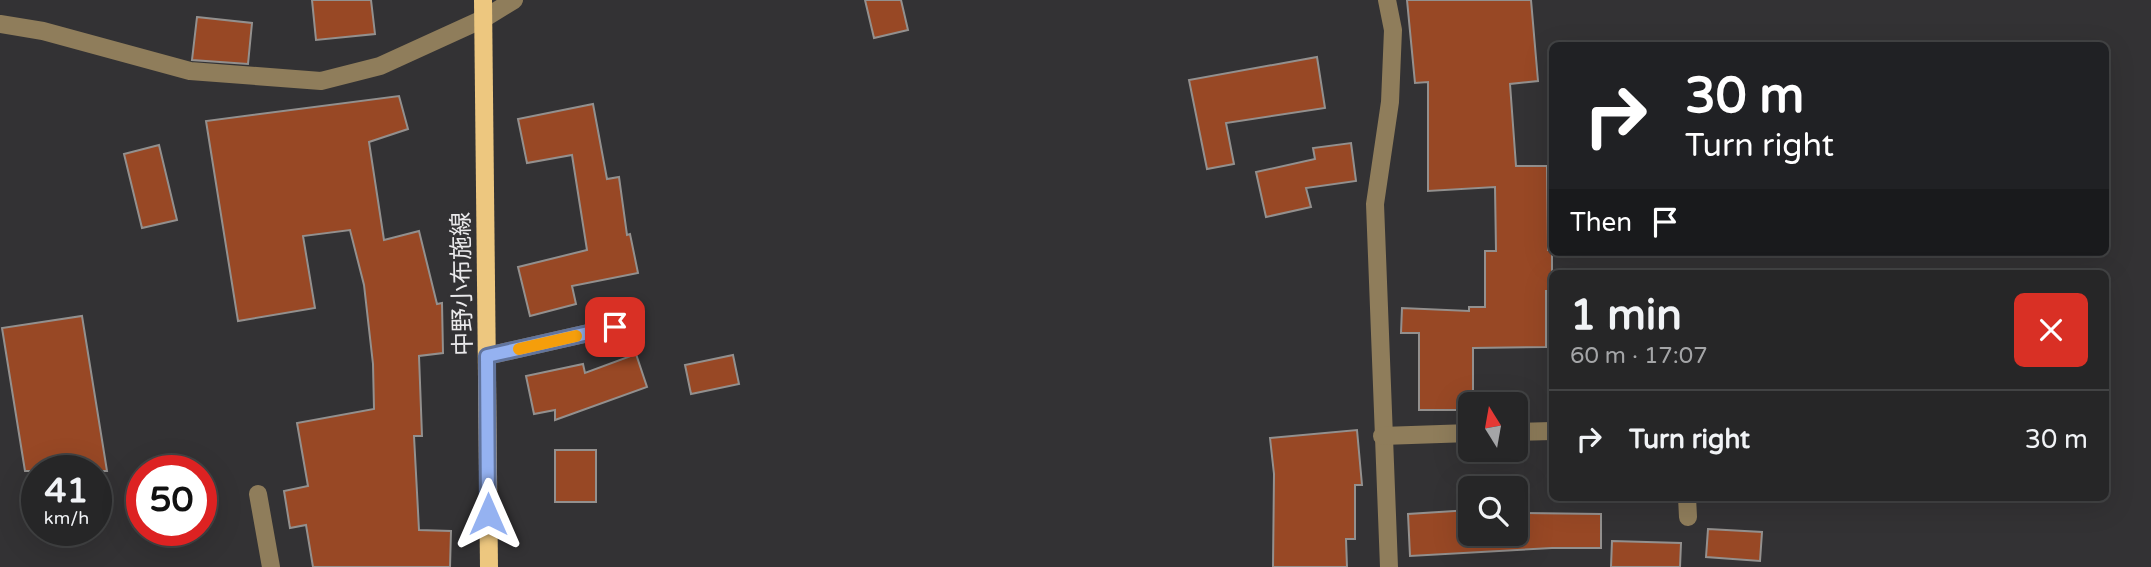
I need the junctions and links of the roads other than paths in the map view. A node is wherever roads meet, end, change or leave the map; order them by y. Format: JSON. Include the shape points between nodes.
{"nodes":[{"id":1,"x":483,"y":0,"type":"edge"},
{"id":2,"x":514,"y":0,"type":"edge"},
{"id":3,"x":1387,"y":0,"type":"edge"},
{"id":4,"x":483,"y":19,"type":"junction"},
{"id":5,"x":0,"y":24,"type":"edge"},
{"id":6,"x":615,"y":327,"type":"dead end"},
{"id":7,"x":487,"y":356,"type":"junction"},
{"id":8,"x":1549,"y":431,"type":"edge"},
{"id":9,"x":1528,"y":432,"type":"edge"},
{"id":10,"x":1458,"y":433,"type":"edge"},
{"id":11,"x":1382,"y":436,"type":"junction"},
{"id":12,"x":258,"y":494,"type":"dead end"},
{"id":13,"x":1687,"y":501,"type":"edge"},
{"id":14,"x":1688,"y":517,"type":"dead end"},
{"id":15,"x":271,"y":567,"type":"edge"},
{"id":16,"x":489,"y":567,"type":"edge"},
{"id":17,"x":1389,"y":567,"type":"edge"}],
"edges":[{"from":1,"to":4,"type":"main road","name":"中野小布施線"},
{"from":2,"to":4,"type":"street"},
{"from":3,"to":11,"type":"street","via":[[1393,30],[1390,102],[1375,204]]},
{"from":4,"to":5,"type":"street","via":[[380,66],[321,82],[190,71],[43,31]]},
{"from":4,"to":7,"type":"main road","name":"中野小布施線"},
{"from":6,"to":7,"type":"street"},
{"from":7,"to":16,"type":"main road","name":"中野小布施線"},
{"from":8,"to":9,"type":"street"},
{"from":10,"to":11,"type":"street"},
{"from":11,"to":17,"type":"street"},
{"from":12,"to":15,"type":"street"},
{"from":13,"to":14,"type":"street"}]}
